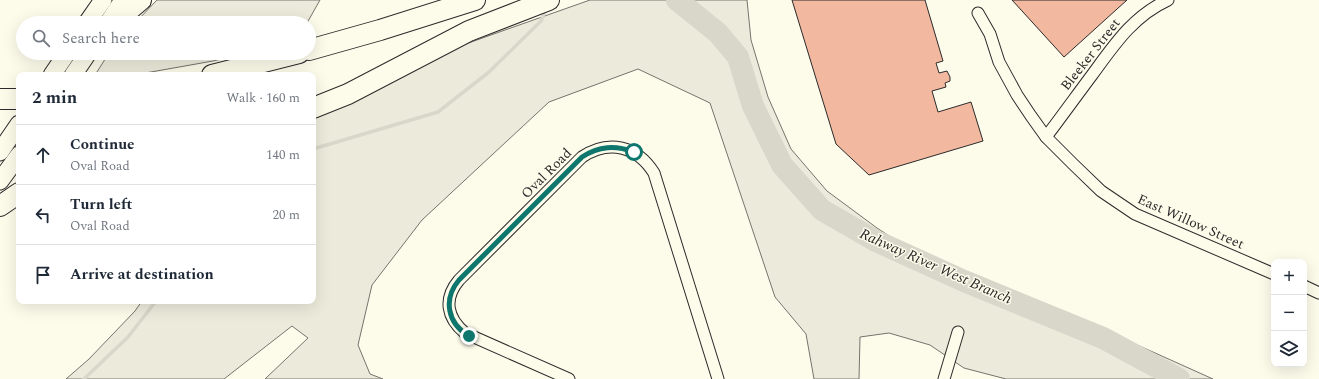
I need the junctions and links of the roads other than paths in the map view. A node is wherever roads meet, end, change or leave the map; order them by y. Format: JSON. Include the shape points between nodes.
{"nodes":[{"id":1,"x":103,"y":0,"type":"edge"},
{"id":2,"x":123,"y":0,"type":"edge"},
{"id":3,"x":141,"y":0,"type":"edge"},
{"id":4,"x":475,"y":0,"type":"edge"},
{"id":5,"x":549,"y":0,"type":"edge"},
{"id":6,"x":1168,"y":0,"type":"edge"},
{"id":7,"x":978,"y":13,"type":"dead end"},
{"id":8,"x":93,"y":16,"type":"edge"},
{"id":9,"x":113,"y":16,"type":"edge"},
{"id":10,"x":122,"y":16,"type":"edge"},
{"id":11,"x":316,"y":48,"type":"edge"},
{"id":12,"x":62,"y":60,"type":"edge"},
{"id":13,"x":83,"y":60,"type":"edge"},
{"id":14,"x":271,"y":60,"type":"edge"},
{"id":15,"x":54,"y":72,"type":"edge"},
{"id":16,"x":75,"y":72,"type":"edge"},
{"id":17,"x":224,"y":72,"type":"edge"},
{"id":18,"x":0,"y":99,"type":"edge"},
{"id":19,"x":16,"y":99,"type":"edge"},
{"id":20,"x":316,"y":107,"type":"edge"},
{"id":21,"x":16,"y":128,"type":"edge"},
{"id":22,"x":1046,"y":137,"type":"junction"},
{"id":23,"x":0,"y":152,"type":"edge"},
{"id":24,"x":16,"y":159,"type":"edge"},
{"id":25,"x":0,"y":181,"type":"edge"},
{"id":26,"x":16,"y":195,"type":"edge"},
{"id":27,"x":0,"y":206,"type":"edge"},
{"id":28,"x":1271,"y":273,"type":"edge"},
{"id":29,"x":1307,"y":287,"type":"edge"},
{"id":30,"x":1319,"y":293,"type":"edge"},
{"id":31,"x":958,"y":332,"type":"dead end"},
{"id":32,"x":570,"y":379,"type":"edge"},
{"id":33,"x":718,"y":379,"type":"edge"},
{"id":34,"x":944,"y":379,"type":"edge"}],
"edges":[{"from":1,"to":8,"type":"main road"},
{"from":2,"to":9,"type":"main road"},
{"from":3,"to":10,"type":"highway"},
{"from":4,"to":11,"type":"highway"},
{"from":5,"to":20,"type":"highway","via":[[469,31],[348,94]]},
{"from":6,"to":22,"type":"street","name":"Bleeker Street","via":[[1137,19],[1120,38]]},
{"from":7,"to":22,"type":"street","name":"East Willow Street","via":[[990,34],[999,62],[1017,95]]},
{"from":12,"to":15,"type":"main road"},
{"from":13,"to":16,"type":"main road"},
{"from":14,"to":17,"type":"highway"},
{"from":18,"to":19,"type":"highway"},
{"from":21,"to":23,"type":"main road"},
{"from":22,"to":28,"type":"street","name":"East Willow Street","via":[[1101,191],[1135,214]]},
{"from":24,"to":25,"type":"main road"},
{"from":26,"to":27,"type":"highway"},
{"from":29,"to":30,"type":"street"},
{"from":31,"to":34,"type":"street"},
{"from":32,"to":33,"type":"street","name":"Oval Road","via":[[465,333],[451,317],[450,295],[454,285],[582,157],[600,148],[615,147],[634,152],[654,173]]}]}
